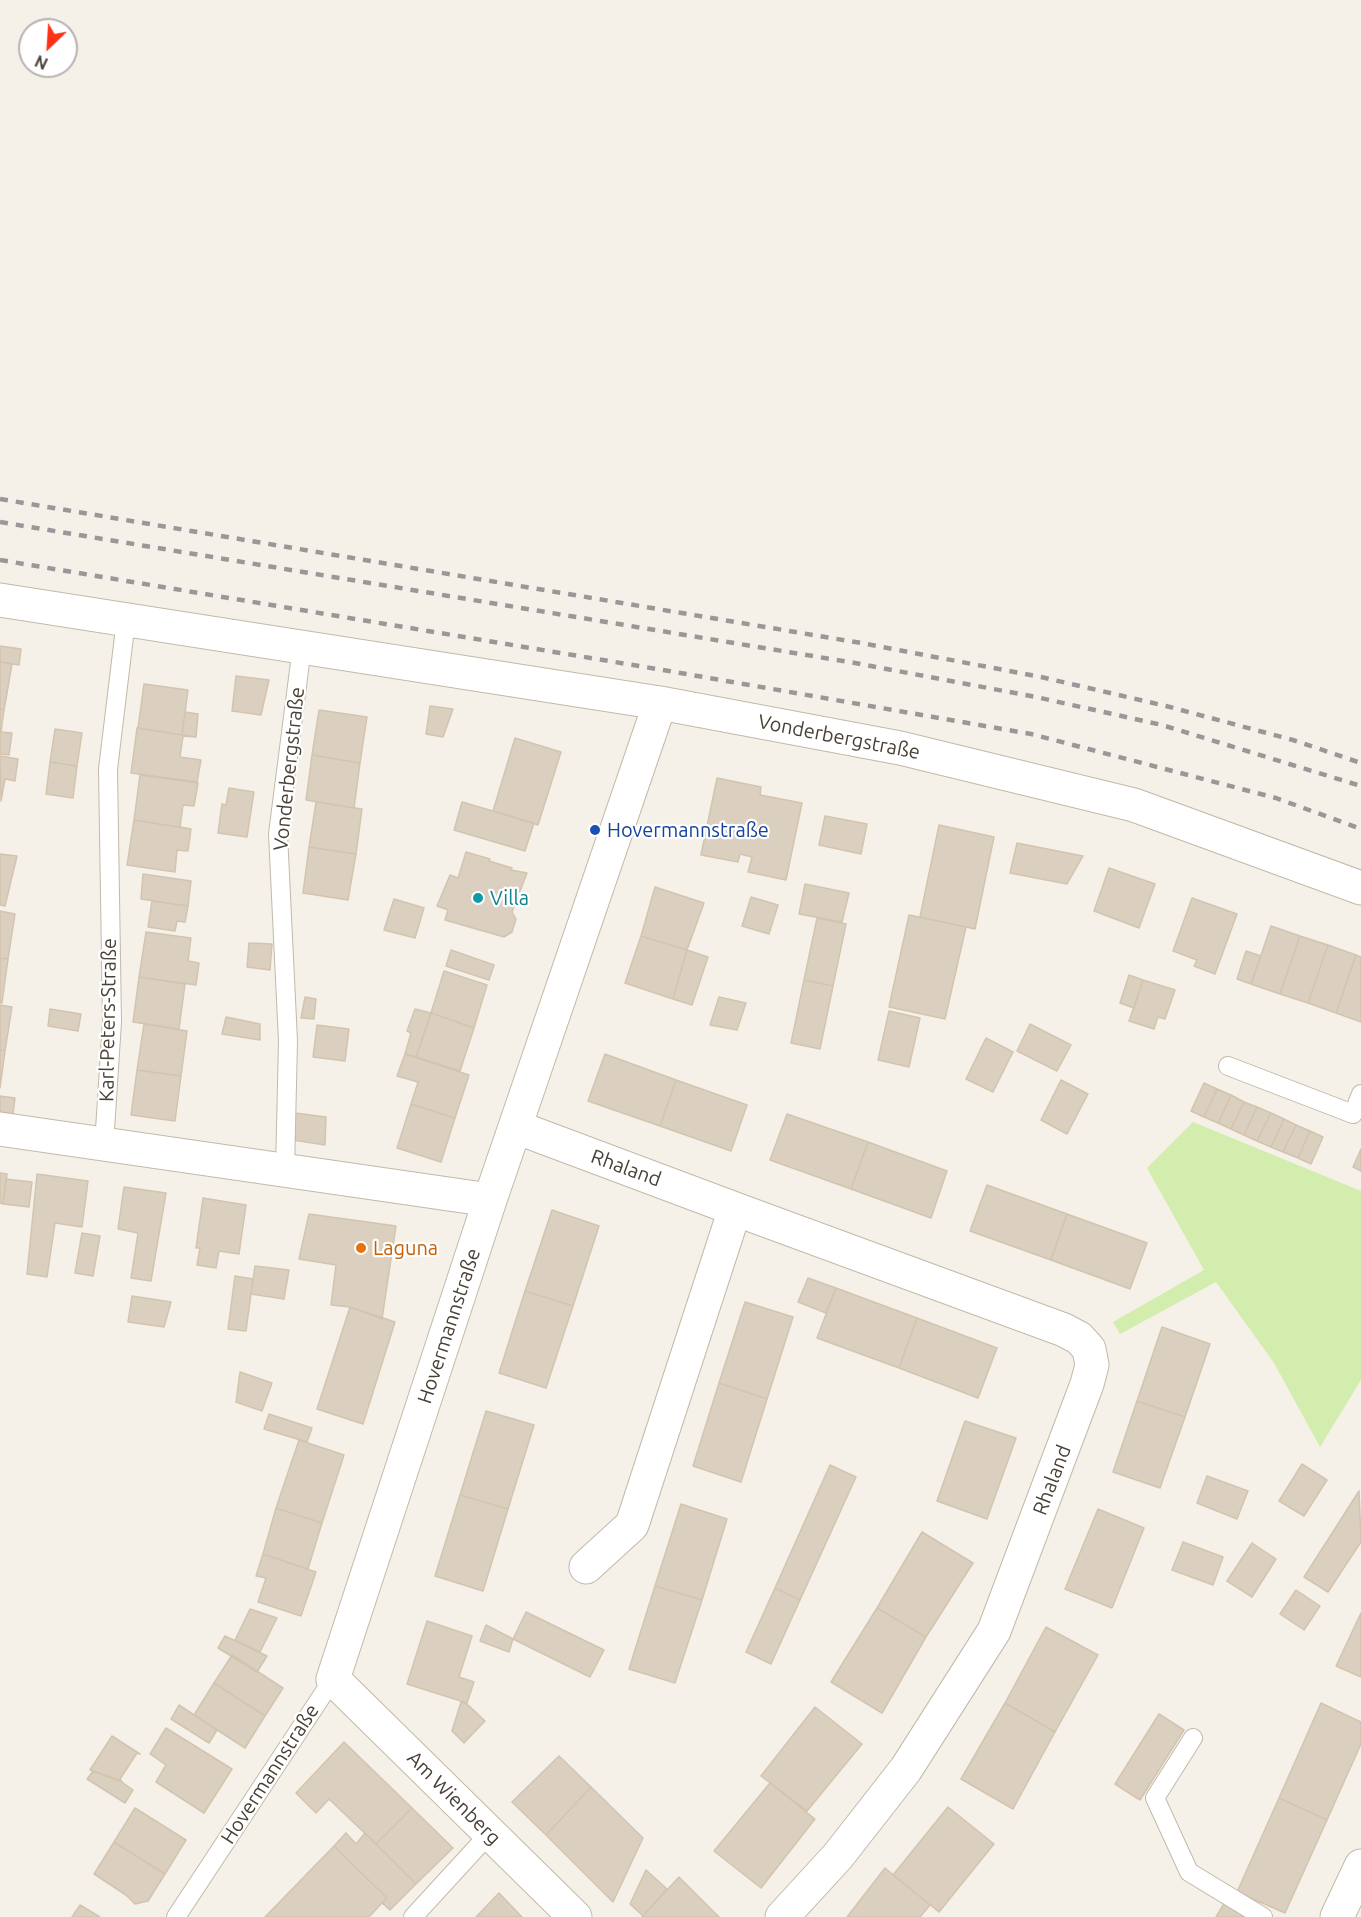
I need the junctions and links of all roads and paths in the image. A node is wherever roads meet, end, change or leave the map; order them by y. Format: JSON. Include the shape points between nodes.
{"nodes":[{"id":1,"x":0,"y":600,"type":"edge"},
{"id":2,"x":126,"y":620,"type":"junction"},
{"id":3,"x":302,"y":647,"type":"junction"},
{"id":4,"x":660,"y":703,"type":"junction"},
{"id":5,"x":1361,"y":888,"type":"edge"},
{"id":6,"x":1228,"y":1066,"type":"dead end"},
{"id":7,"x":1361,"y":1094,"type":"edge"},
{"id":8,"x":516,"y":1127,"type":"junction"},
{"id":9,"x":0,"y":1129,"type":"edge"},
{"id":10,"x":104,"y":1145,"type":"junction"},
{"id":11,"x":285,"y":1170,"type":"junction"},
{"id":12,"x":490,"y":1200,"type":"junction"},
{"id":13,"x":735,"y":1209,"type":"junction"},
{"id":14,"x":586,"y":1567,"type":"dead end"},
{"id":15,"x":333,"y":1679,"type":"junction"},
{"id":16,"x":1193,"y":1738,"type":"dead end"},
{"id":17,"x":490,"y":1833,"type":"junction"},
{"id":18,"x":1361,"y":1866,"type":"edge"},
{"id":19,"x":176,"y":1917,"type":"edge"},
{"id":20,"x":413,"y":1917,"type":"edge"},
{"id":21,"x":575,"y":1917,"type":"edge"},
{"id":22,"x":782,"y":1917,"type":"edge"},
{"id":23,"x":1263,"y":1917,"type":"edge"},
{"id":24,"x":1337,"y":1917,"type":"edge"}],
"edges":[{"from":1,"to":2,"type":"street","name":"Vonderbergstraße"},
{"from":2,"to":3,"type":"street","name":"Vonderbergstraße"},
{"from":2,"to":10,"type":"lane","name":"Karl-Peters-Straße","via":[[108,769],[112,1022]]},
{"from":3,"to":4,"type":"street","name":"Vonderbergstraße"},
{"from":3,"to":11,"type":"lane","name":"Vonderbergstraße","via":[[278,834],[288,1041]]},
{"from":4,"to":5,"type":"street","name":"Vonderbergstraße","via":[[900,748],[1134,805]]},
{"from":4,"to":8,"type":"street","name":"Hovermannstraße"},
{"from":6,"to":7,"type":"lane","via":[[1353,1113]]},
{"from":8,"to":12,"type":"street","name":"Hovermannstraße"},
{"from":8,"to":13,"type":"street","name":"Rhaland"},
{"from":9,"to":10,"type":"street"},
{"from":10,"to":11,"type":"street"},
{"from":11,"to":12,"type":"street"},
{"from":12,"to":15,"type":"street","name":"Hovermannstraße"},
{"from":13,"to":14,"type":"street","via":[[632,1525]]},
{"from":13,"to":22,"type":"street","name":"Rhaland","via":[[1064,1330],[1089,1349],[1092,1365],[994,1631],[906,1769],[838,1856]]},
{"from":15,"to":17,"type":"street","name":"Am Wienberg"},
{"from":15,"to":19,"type":"lane","name":"Hovermannstraße"},
{"from":16,"to":23,"type":"lane","via":[[1155,1798],[1189,1872]]},
{"from":17,"to":20,"type":"lane"},
{"from":17,"to":21,"type":"street","name":"Am Wienberg"},
{"from":18,"to":24,"type":"street"}]}
